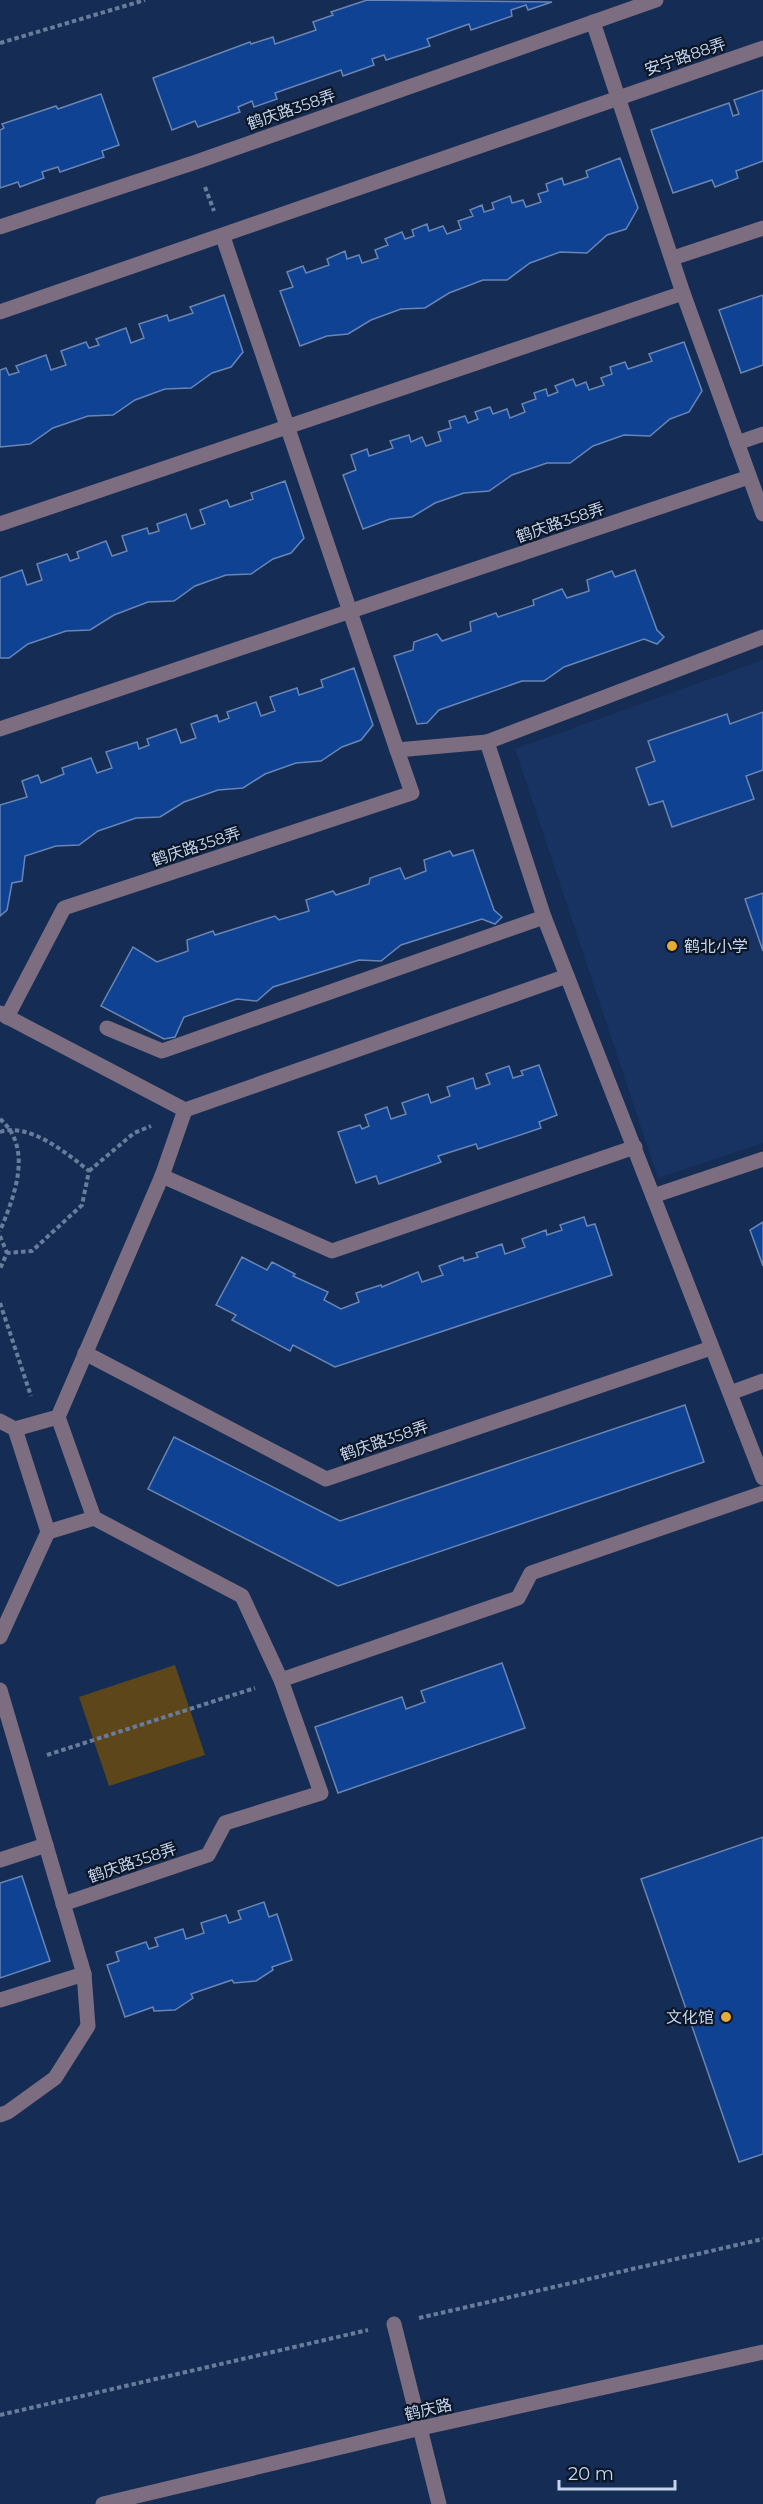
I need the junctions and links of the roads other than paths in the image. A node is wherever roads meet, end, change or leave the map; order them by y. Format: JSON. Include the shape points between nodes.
{"nodes":[{"id":1,"x":656,"y":0,"type":"edge"},
{"id":2,"x":592,"y":22,"type":"junction"},
{"id":3,"x":763,"y":48,"type":"edge"},
{"id":4,"x":618,"y":98,"type":"junction"},
{"id":5,"x":0,"y":226,"type":"edge"},
{"id":6,"x":763,"y":228,"type":"edge"},
{"id":7,"x":223,"y":237,"type":"junction"},
{"id":8,"x":673,"y":258,"type":"junction"},
{"id":9,"x":682,"y":292,"type":"junction"},
{"id":10,"x":0,"y":312,"type":"edge"},
{"id":11,"x":287,"y":427,"type":"junction"},
{"id":12,"x":763,"y":434,"type":"edge"},
{"id":13,"x":737,"y":443,"type":"junction"},
{"id":14,"x":749,"y":477,"type":"junction"},
{"id":15,"x":763,"y":514,"type":"edge"},
{"id":16,"x":0,"y":524,"type":"edge"},
{"id":17,"x":349,"y":612,"type":"junction"},
{"id":18,"x":763,"y":637,"type":"edge"},
{"id":19,"x":0,"y":729,"type":"edge"},
{"id":20,"x":487,"y":742,"type":"junction"},
{"id":21,"x":397,"y":750,"type":"junction"},
{"id":22,"x":544,"y":917,"type":"junction"},
{"id":23,"x":567,"y":976,"type":"junction"},
{"id":24,"x":3,"y":1015,"type":"edge"},
{"id":25,"x":107,"y":1028,"type":"dead end"},
{"id":26,"x":185,"y":1110,"type":"junction"},
{"id":27,"x":635,"y":1147,"type":"junction"},
{"id":28,"x":763,"y":1159,"type":"edge"},
{"id":29,"x":162,"y":1176,"type":"junction"},
{"id":30,"x":653,"y":1196,"type":"junction"},
{"id":31,"x":711,"y":1348,"type":"junction"},
{"id":32,"x":85,"y":1353,"type":"junction"},
{"id":33,"x":763,"y":1381,"type":"edge"},
{"id":34,"x":730,"y":1393,"type":"junction"},
{"id":35,"x":58,"y":1417,"type":"junction"},
{"id":36,"x":0,"y":1421,"type":"edge"},
{"id":37,"x":15,"y":1429,"type":"junction"},
{"id":38,"x":763,"y":1478,"type":"edge"},
{"id":39,"x":763,"y":1493,"type":"edge"},
{"id":40,"x":94,"y":1518,"type":"junction"},
{"id":41,"x":48,"y":1532,"type":"junction"},
{"id":42,"x":0,"y":1637,"type":"edge"},
{"id":43,"x":281,"y":1680,"type":"junction"},
{"id":44,"x":0,"y":1690,"type":"edge"},
{"id":45,"x":46,"y":1845,"type":"junction"},
{"id":46,"x":0,"y":1860,"type":"edge"},
{"id":47,"x":63,"y":1904,"type":"junction"},
{"id":48,"x":84,"y":1974,"type":"junction"},
{"id":49,"x":0,"y":2000,"type":"edge"},
{"id":50,"x":0,"y":2115,"type":"edge"},
{"id":51,"x":394,"y":2324,"type":"dead end"},
{"id":52,"x":763,"y":2352,"type":"edge"},
{"id":53,"x":421,"y":2428,"type":"junction"},
{"id":54,"x":103,"y":2504,"type":"edge"},
{"id":55,"x":439,"y":2504,"type":"edge"}],
"edges":[{"from":1,"to":2,"type":"street"},
{"from":2,"to":4,"type":"street"},
{"from":2,"to":5,"type":"street","name":"鹤庆路358弄","via":[[196,162]]},
{"from":3,"to":4,"type":"street","name":"安宁路88弄"},
{"from":4,"to":7,"type":"street"},
{"from":4,"to":8,"type":"street"},
{"from":6,"to":8,"type":"street"},
{"from":7,"to":10,"type":"street"},
{"from":7,"to":11,"type":"street","name":"鹤庆路358弄"},
{"from":8,"to":9,"type":"street"},
{"from":9,"to":11,"type":"street"},
{"from":9,"to":13,"type":"street"},
{"from":11,"to":16,"type":"street"},
{"from":11,"to":17,"type":"street","name":"鹤庆路358弄"},
{"from":12,"to":13,"type":"street"},
{"from":13,"to":14,"type":"street"},
{"from":14,"to":15,"type":"street"},
{"from":14,"to":17,"type":"street","name":"鹤庆路358弄"},
{"from":17,"to":19,"type":"street","name":"鹤庆路358弄"},
{"from":17,"to":21,"type":"street","name":"鹤庆路358弄"},
{"from":18,"to":20,"type":"street"},
{"from":20,"to":21,"type":"street"},
{"from":20,"to":22,"type":"street"},
{"from":21,"to":24,"type":"street","name":"鹤庆路358弄","via":[[412,793],[64,908]]},
{"from":22,"to":23,"type":"street"},
{"from":22,"to":25,"type":"street","via":[[162,1051]]},
{"from":23,"to":26,"type":"street"},
{"from":23,"to":27,"type":"street"},
{"from":24,"to":26,"type":"street"},
{"from":26,"to":29,"type":"street"},
{"from":27,"to":29,"type":"street","via":[[332,1251]]},
{"from":27,"to":30,"type":"street"},
{"from":28,"to":30,"type":"street"},
{"from":29,"to":32,"type":"street"},
{"from":30,"to":31,"type":"street"},
{"from":31,"to":32,"type":"street","name":"鹤庆路358弄","via":[[326,1479]]},
{"from":31,"to":34,"type":"street"},
{"from":32,"to":35,"type":"street"},
{"from":33,"to":34,"type":"street"},
{"from":34,"to":38,"type":"street"},
{"from":35,"to":37,"type":"street"},
{"from":35,"to":40,"type":"street"},
{"from":36,"to":37,"type":"street"},
{"from":37,"to":41,"type":"street"},
{"from":39,"to":43,"type":"street","via":[[531,1573],[518,1598]]},
{"from":40,"to":41,"type":"street"},
{"from":40,"to":43,"type":"street","name":"鹤庆路358弄","via":[[242,1596]]},
{"from":41,"to":42,"type":"street"},
{"from":43,"to":47,"type":"street","name":"鹤庆路358弄","via":[[321,1793],[225,1823],[208,1855]]},
{"from":44,"to":45,"type":"street"},
{"from":45,"to":46,"type":"street"},
{"from":45,"to":47,"type":"street"},
{"from":47,"to":48,"type":"street"},
{"from":48,"to":49,"type":"street"},
{"from":48,"to":50,"type":"street","via":[[88,2026],[55,2078]]},
{"from":51,"to":53,"type":"street"},
{"from":52,"to":53,"type":"street","name":"鹤庆路"},
{"from":53,"to":54,"type":"street","name":"鹤庆路"},
{"from":53,"to":55,"type":"street"}]}
